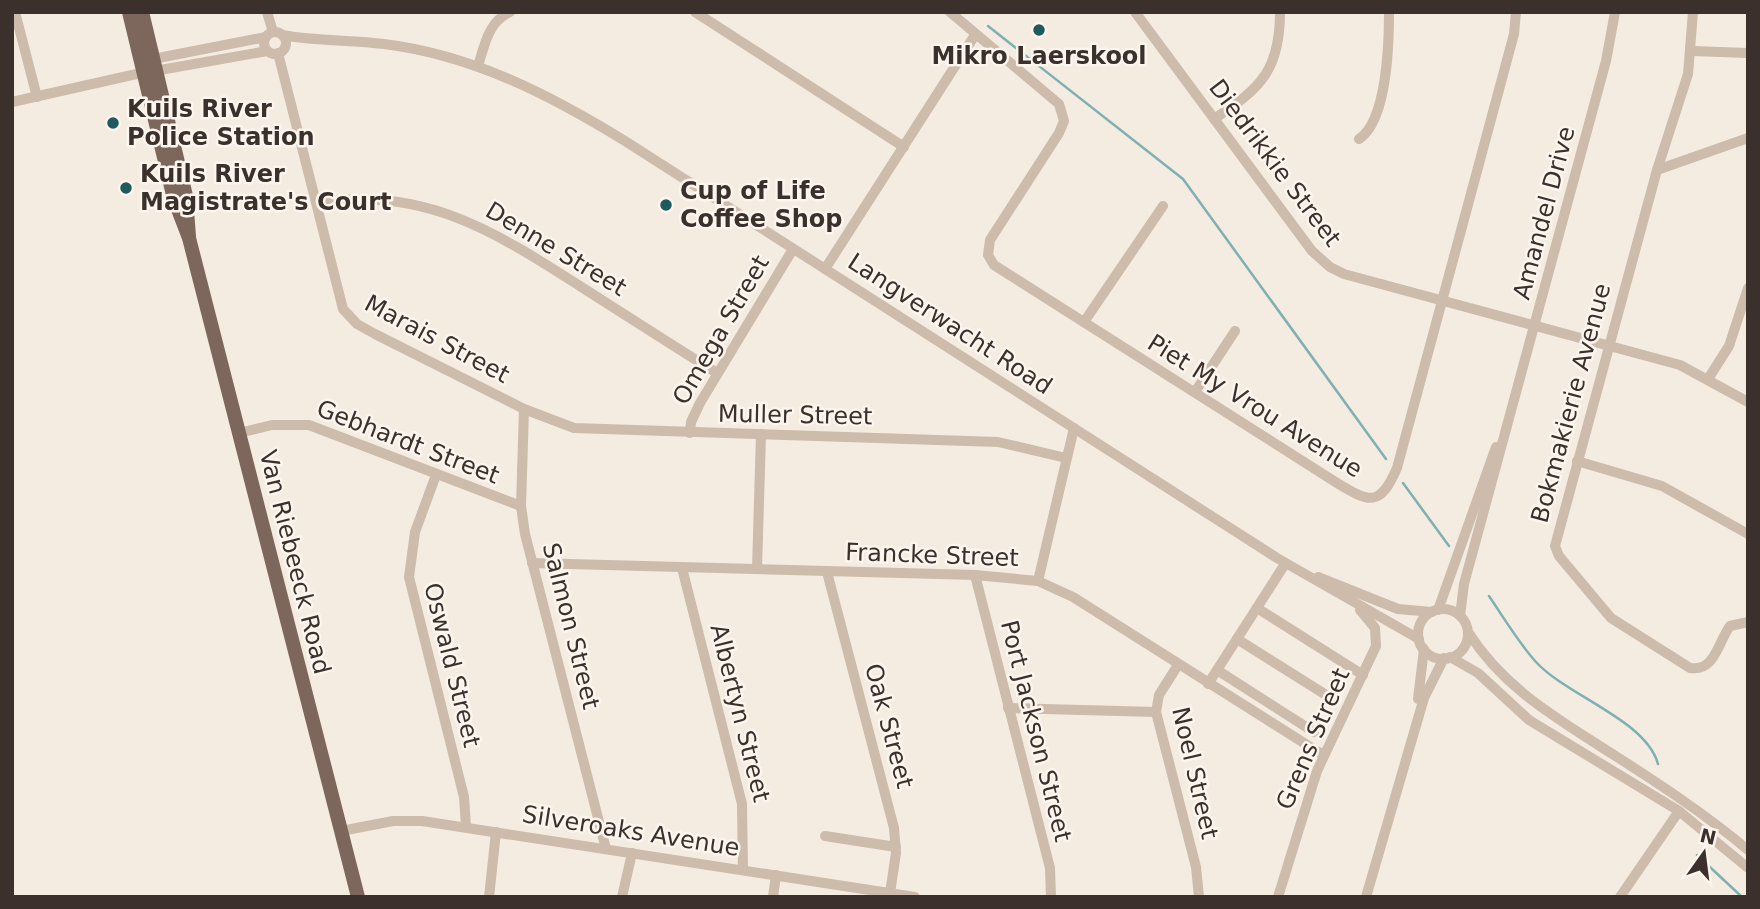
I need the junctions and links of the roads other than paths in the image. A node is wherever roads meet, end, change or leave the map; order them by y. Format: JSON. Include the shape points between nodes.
{"nodes":[{"id":1,"x":15,"y":12,"type":"edge"},
{"id":2,"x":129,"y":12,"type":"edge"},
{"id":3,"x":142,"y":12,"type":"edge"},
{"id":4,"x":267,"y":12,"type":"edge"},
{"id":5,"x":510,"y":12,"type":"edge"},
{"id":6,"x":695,"y":12,"type":"edge"},
{"id":7,"x":950,"y":12,"type":"edge"},
{"id":8,"x":1135,"y":12,"type":"edge"},
{"id":9,"x":1280,"y":12,"type":"edge"},
{"id":10,"x":1389,"y":12,"type":"edge"},
{"id":11,"x":1516,"y":12,"type":"edge"},
{"id":12,"x":1615,"y":12,"type":"edge"},
{"id":13,"x":1693,"y":12,"type":"edge"},
{"id":14,"x":273,"y":35,"type":"junction"},
{"id":15,"x":975,"y":35,"type":"junction"},
{"id":16,"x":336,"y":40,"type":"junction"},
{"id":17,"x":276,"y":50,"type":"junction"},
{"id":18,"x":1692,"y":51,"type":"junction"},
{"id":19,"x":1748,"y":53,"type":"edge"},
{"id":20,"x":478,"y":65,"type":"junction"},
{"id":21,"x":147,"y":68,"type":"junction"},
{"id":22,"x":37,"y":97,"type":"junction"},
{"id":23,"x":12,"y":102,"type":"edge"},
{"id":24,"x":1214,"y":119,"type":"junction"},
{"id":25,"x":1748,"y":138,"type":"edge"},
{"id":26,"x":1360,"y":139,"type":"dead end"},
{"id":27,"x":904,"y":147,"type":"junction"},
{"id":28,"x":1657,"y":170,"type":"junction"},
{"id":29,"x":317,"y":203,"type":"junction"},
{"id":30,"x":1163,"y":206,"type":"dead end"},
{"id":31,"x":793,"y":249,"type":"junction"},
{"id":32,"x":825,"y":269,"type":"junction"},
{"id":33,"x":1748,"y":288,"type":"edge"},
{"id":34,"x":1442,"y":301,"type":"junction"},
{"id":35,"x":1084,"y":323,"type":"junction"},
{"id":36,"x":1535,"y":326,"type":"junction"},
{"id":37,"x":1235,"y":331,"type":"dead end"},
{"id":38,"x":1609,"y":345,"type":"junction"},
{"id":39,"x":717,"y":373,"type":"junction"},
{"id":40,"x":1708,"y":379,"type":"junction"},
{"id":41,"x":1195,"y":392,"type":"junction"},
{"id":42,"x":1748,"y":402,"type":"edge"},
{"id":43,"x":524,"y":409,"type":"junction"},
{"id":44,"x":1508,"y":423,"type":"junction"},
{"id":45,"x":1073,"y":428,"type":"junction"},
{"id":46,"x":239,"y":433,"type":"junction"},
{"id":47,"x":690,"y":433,"type":"junction"},
{"id":48,"x":761,"y":434,"type":"junction"},
{"id":49,"x":1066,"y":458,"type":"junction"},
{"id":50,"x":1577,"y":461,"type":"junction"},
{"id":51,"x":436,"y":475,"type":"junction"},
{"id":52,"x":521,"y":506,"type":"junction"},
{"id":53,"x":1748,"y":534,"type":"edge"},
{"id":54,"x":532,"y":563,"type":"junction"},
{"id":55,"x":1285,"y":564,"type":"junction"},
{"id":56,"x":682,"y":568,"type":"junction"},
{"id":57,"x":757,"y":569,"type":"junction"},
{"id":58,"x":827,"y":572,"type":"junction"},
{"id":59,"x":1302,"y":572,"type":"junction"},
{"id":60,"x":975,"y":575,"type":"junction"},
{"id":61,"x":1038,"y":581,"type":"junction"},
{"id":62,"x":1355,"y":604,"type":"junction"},
{"id":63,"x":1257,"y":608,"type":"junction"},
{"id":64,"x":1435,"y":611,"type":"junction"},
{"id":65,"x":1460,"y":616,"type":"junction"},
{"id":66,"x":1748,"y":622,"type":"edge"},
{"id":67,"x":1468,"y":632,"type":"junction"},
{"id":68,"x":1237,"y":639,"type":"junction"},
{"id":69,"x":1422,"y":644,"type":"junction"},
{"id":70,"x":1447,"y":658,"type":"junction"},
{"id":71,"x":1178,"y":665,"type":"junction"},
{"id":72,"x":1217,"y":670,"type":"junction"},
{"id":73,"x":1363,"y":675,"type":"junction"},
{"id":74,"x":1208,"y":684,"type":"junction"},
{"id":75,"x":1334,"y":700,"type":"dead end"},
{"id":76,"x":1009,"y":708,"type":"junction"},
{"id":77,"x":1156,"y":712,"type":"junction"},
{"id":78,"x":1314,"y":732,"type":"dead end"},
{"id":79,"x":1410,"y":744,"type":"junction"},
{"id":80,"x":1323,"y":755,"type":"junction"},
{"id":81,"x":1679,"y":811,"type":"junction"},
{"id":82,"x":466,"y":827,"type":"junction"},
{"id":83,"x":341,"y":831,"type":"junction"},
{"id":84,"x":496,"y":832,"type":"junction"},
{"id":85,"x":825,"y":836,"type":"dead end"},
{"id":86,"x":896,"y":847,"type":"junction"},
{"id":87,"x":606,"y":849,"type":"junction"},
{"id":88,"x":1748,"y":850,"type":"edge"},
{"id":89,"x":632,"y":853,"type":"junction"},
{"id":90,"x":1748,"y":868,"type":"edge"},
{"id":91,"x":743,"y":870,"type":"junction"},
{"id":92,"x":776,"y":875,"type":"junction"},
{"id":93,"x":890,"y":893,"type":"junction"},
{"id":94,"x":358,"y":897,"type":"edge"},
{"id":95,"x":489,"y":897,"type":"edge"},
{"id":96,"x":622,"y":897,"type":"edge"},
{"id":97,"x":773,"y":897,"type":"edge"},
{"id":98,"x":915,"y":897,"type":"edge"},
{"id":99,"x":1051,"y":897,"type":"edge"},
{"id":100,"x":1199,"y":897,"type":"edge"},
{"id":101,"x":1278,"y":897,"type":"edge"},
{"id":102,"x":1366,"y":897,"type":"edge"},
{"id":103,"x":1620,"y":897,"type":"edge"}],
"edges":[{"from":1,"to":22,"type":"street"},
{"from":2,"to":21,"type":"main road","name":"Van Riebeeck Road"},
{"from":3,"to":21,"type":"main road","name":"Van Riebeeck Road"},
{"from":4,"to":14,"type":"street"},
{"from":5,"to":20,"type":"street","via":[[490,30]]},
{"from":6,"to":27,"type":"street"},
{"from":7,"to":15,"type":"street"},
{"from":8,"to":24,"type":"street","name":"Diedrikkie Street"},
{"from":9,"to":24,"type":"street","via":[[1280,45],[1266,78]]},
{"from":10,"to":26,"type":"street","via":[[1387,72],[1370,128]]},
{"from":11,"to":34,"type":"street","name":"Piet My Vrou Avenue"},
{"from":12,"to":36,"type":"street","name":"Amandel Drive"},
{"from":13,"to":18,"type":"street","name":"Bokmakierie Avenue"},
{"from":14,"to":16,"type":"street","name":"Langverwacht Road"},
{"from":14,"to":17,"type":"street"},
{"from":14,"to":17,"type":"street","via":[[264,44]]},
{"from":14,"to":21,"type":"street","name":"Langverwacht Road"},
{"from":15,"to":27,"type":"street"},
{"from":15,"to":35,"type":"street","name":"Piet My Vrou Avenue","via":[[1062,108],[1062,127],[990,240],[988,255],[1001,271]]},
{"from":16,"to":17,"type":"street","name":"Langverwacht Road"},
{"from":16,"to":20,"type":"street","name":"Langverwacht Road","via":[[385,44]]},
{"from":17,"to":21,"type":"street","name":"Langverwacht Road"},
{"from":17,"to":29,"type":"street","name":"Marais Street"},
{"from":18,"to":19,"type":"street"},
{"from":18,"to":28,"type":"street","name":"Bokmakierie Avenue"},
{"from":20,"to":31,"type":"street","name":"Langverwacht Road","via":[[591,120]]},
{"from":21,"to":22,"type":"street"},
{"from":21,"to":46,"type":"main road","name":"Van Riebeeck Road","via":[[174,199],[189,238]]},
{"from":22,"to":23,"type":"street"},
{"from":24,"to":34,"type":"street","name":"Diedrikkie Street","via":[[1321,261],[1343,274]]},
{"from":25,"to":28,"type":"street"},
{"from":27,"to":32,"type":"street"},
{"from":28,"to":38,"type":"street","name":"Bokmakierie Avenue"},
{"from":29,"to":39,"type":"street","name":"Denne Street","via":[[356,198],[425,205],[461,217],[502,237]]},
{"from":29,"to":43,"type":"street","name":"Marais Street","via":[[343,309],[349,317]]},
{"from":30,"to":35,"type":"street"},
{"from":31,"to":32,"type":"street","name":"Langverwacht Road"},
{"from":31,"to":39,"type":"street","name":"Omega Street"},
{"from":32,"to":45,"type":"street","name":"Langverwacht Road"},
{"from":33,"to":40,"type":"street","via":[[1729,345]]},
{"from":34,"to":36,"type":"street","name":"Diedrikkie Street"},
{"from":34,"to":41,"type":"street","name":"Piet My Vrou Avenue","via":[[1397,468],[1380,497],[1357,495]]},
{"from":35,"to":41,"type":"street","name":"Piet My Vrou Avenue"},
{"from":36,"to":38,"type":"street","name":"Diedrikkie Street"},
{"from":36,"to":44,"type":"street","name":"Amandel Drive"},
{"from":37,"to":41,"type":"street"},
{"from":38,"to":40,"type":"street","name":"Diedrikkie Street","via":[[1686,367]]},
{"from":38,"to":50,"type":"street","name":"Bokmakierie Avenue"},
{"from":39,"to":47,"type":"street","name":"Omega Street","via":[[691,422]]},
{"from":40,"to":42,"type":"street","name":"Diedrikkie Street"},
{"from":43,"to":47,"type":"street","name":"Muller Street","via":[[575,428]]},
{"from":43,"to":52,"type":"street","name":"Salmon Street"},
{"from":44,"to":64,"type":"street","name":"Amandel Drive"},
{"from":44,"to":65,"type":"street","name":"Amandel Drive","via":[[1464,584]]},
{"from":45,"to":49,"type":"street"},
{"from":45,"to":55,"type":"street","name":"Langverwacht Road"},
{"from":46,"to":51,"type":"street","name":"Gebhardt Street","via":[[272,425],[309,425]]},
{"from":46,"to":83,"type":"main road","name":"Van Riebeeck Road"},
{"from":47,"to":48,"type":"street","name":"Muller Street"},
{"from":48,"to":49,"type":"street","name":"Muller Street","via":[[998,442]]},
{"from":48,"to":57,"type":"street"},
{"from":49,"to":61,"type":"street"},
{"from":50,"to":53,"type":"street","via":[[1662,486]]},
{"from":50,"to":66,"type":"street","name":"Bokmakierie Avenue","via":[[1555,545],[1605,612],[1695,669],[1710,662],[1730,626]]},
{"from":51,"to":52,"type":"street","name":"Gebhardt Street"},
{"from":51,"to":82,"type":"street","name":"Oswald Street","via":[[415,532],[408,577],[464,797]]},
{"from":52,"to":54,"type":"street","name":"Salmon Street"},
{"from":54,"to":56,"type":"street","name":"Francke Street"},
{"from":54,"to":87,"type":"street","name":"Salmon Street"},
{"from":55,"to":59,"type":"street","name":"Langverwacht Road"},
{"from":55,"to":63,"type":"street"},
{"from":56,"to":57,"type":"street","name":"Francke Street"},
{"from":56,"to":91,"type":"street","name":"Albertyn Street","via":[[742,804]]},
{"from":57,"to":58,"type":"street","name":"Francke Street"},
{"from":58,"to":60,"type":"street","name":"Francke Street"},
{"from":58,"to":86,"type":"street","name":"Oak Street"},
{"from":59,"to":62,"type":"street","name":"Langverwacht Road"},
{"from":59,"to":64,"type":"street","name":"Langverwacht Road","via":[[1398,609]]},
{"from":60,"to":61,"type":"street","name":"Francke Street"},
{"from":60,"to":76,"type":"street","name":"Port Jackson Street"},
{"from":61,"to":71,"type":"street","name":"Francke Street","via":[[1073,597]]},
{"from":62,"to":69,"type":"street","name":"Langverwacht Road"},
{"from":62,"to":73,"type":"street","name":"Grens Street","via":[[1377,634]]},
{"from":63,"to":68,"type":"street"},
{"from":63,"to":73,"type":"street"},
{"from":64,"to":65,"type":"street","via":[[1450,610]]},
{"from":64,"to":69,"type":"street","via":[[1423,620]]},
{"from":65,"to":67,"type":"street"},
{"from":67,"to":70,"type":"street","via":[[1464,648]]},
{"from":67,"to":88,"type":"street","via":[[1488,663],[1535,705],[1649,777]]},
{"from":68,"to":72,"type":"street"},
{"from":68,"to":75,"type":"street"},
{"from":69,"to":70,"type":"street","via":[[1437,657]]},
{"from":69,"to":79,"type":"street"},
{"from":70,"to":79,"type":"street","via":[[1429,683]]},
{"from":70,"to":81,"type":"street","via":[[1478,673],[1529,720]]},
{"from":71,"to":74,"type":"street","name":"Francke Street"},
{"from":71,"to":77,"type":"street","name":"Noel Street","via":[[1159,695]]},
{"from":72,"to":74,"type":"street"},
{"from":72,"to":78,"type":"street"},
{"from":73,"to":80,"type":"street","name":"Grens Street"},
{"from":74,"to":80,"type":"street","name":"Francke Street"},
{"from":76,"to":77,"type":"street"},
{"from":76,"to":99,"type":"street","name":"Port Jackson Street","via":[[1050,868]]},
{"from":77,"to":100,"type":"street","name":"Noel Street","via":[[1196,867]]},
{"from":79,"to":102,"type":"street"},
{"from":80,"to":101,"type":"street","name":"Grens Street"},
{"from":81,"to":90,"type":"street"},
{"from":81,"to":103,"type":"street"},
{"from":82,"to":83,"type":"street","name":"Silveroaks Avenue","via":[[406,820]]},
{"from":82,"to":84,"type":"street","name":"Silveroaks Avenue"},
{"from":83,"to":94,"type":"main road","name":"Van Riebeeck Road"},
{"from":84,"to":87,"type":"street","name":"Silveroaks Avenue"},
{"from":84,"to":95,"type":"street"},
{"from":85,"to":86,"type":"street"},
{"from":86,"to":93,"type":"street","name":"Oak Street"},
{"from":87,"to":89,"type":"street","name":"Silveroaks Avenue"},
{"from":89,"to":91,"type":"street","name":"Silveroaks Avenue"},
{"from":89,"to":96,"type":"street"},
{"from":91,"to":92,"type":"street","name":"Silveroaks Avenue"},
{"from":92,"to":93,"type":"street","name":"Silveroaks Avenue"},
{"from":92,"to":97,"type":"street"},
{"from":93,"to":98,"type":"street","name":"Silveroaks Avenue"}]}
